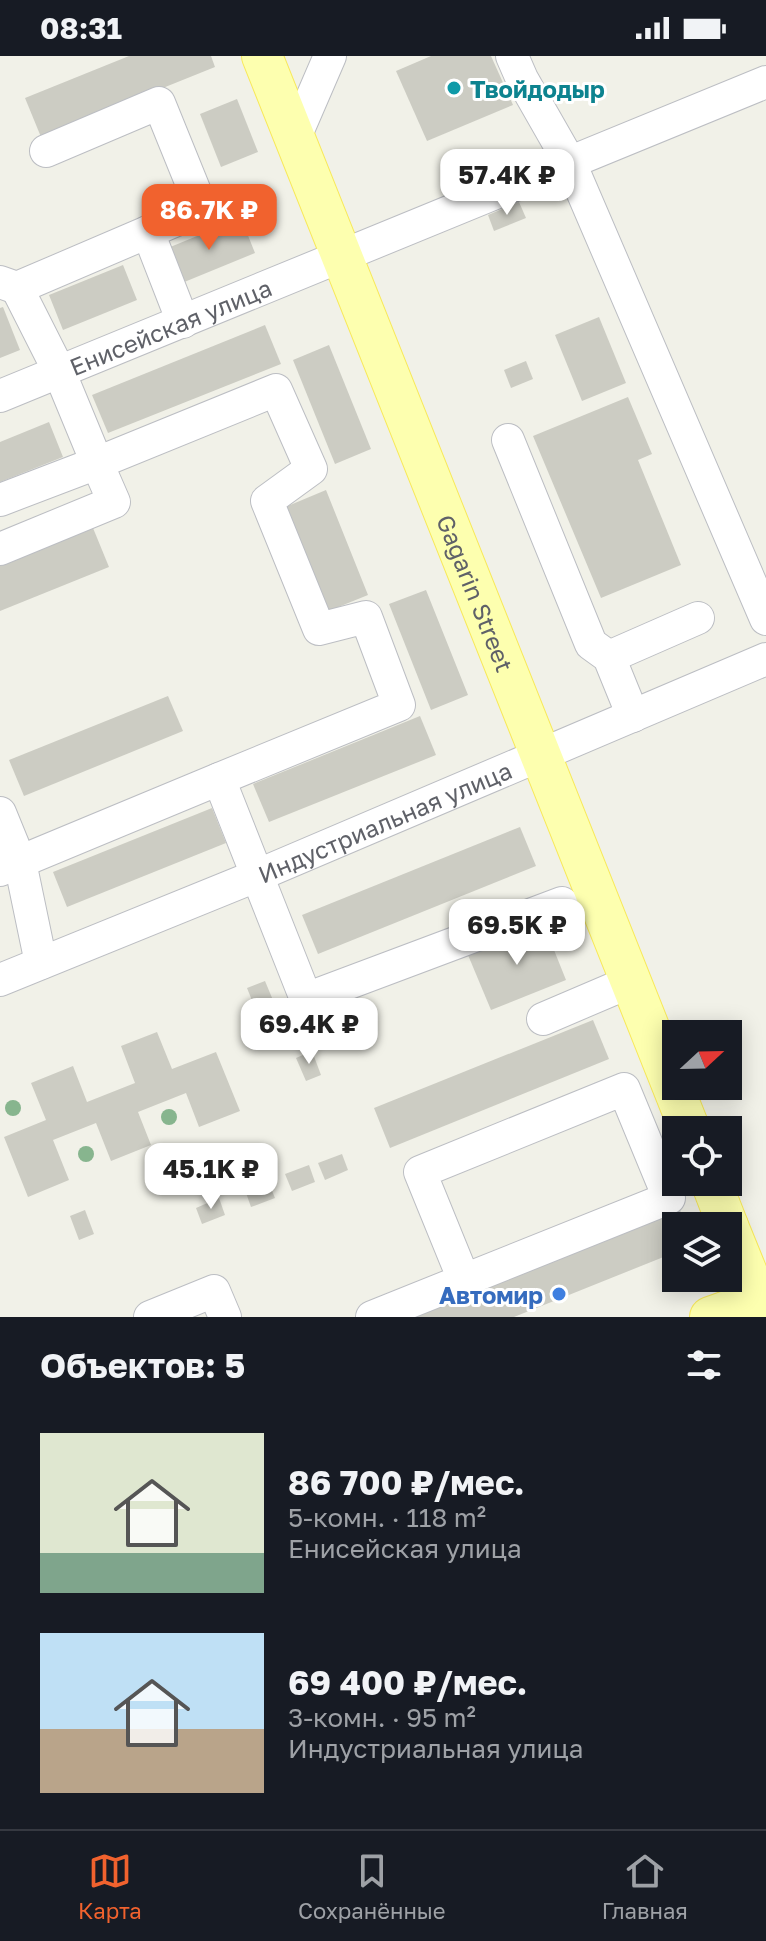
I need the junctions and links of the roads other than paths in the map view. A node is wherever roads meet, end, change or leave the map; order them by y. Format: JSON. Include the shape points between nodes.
{"nodes":[{"id":1,"x":262,"y":56,"type":"edge"},
{"id":2,"x":330,"y":56,"type":"edge"},
{"id":3,"x":512,"y":56,"type":"edge"},
{"id":4,"x":766,"y":82,"type":"edge"},
{"id":5,"x":295,"y":137,"type":"junction"},
{"id":6,"x":46,"y":151,"type":"dead end"},
{"id":7,"x":570,"y":163,"type":"junction"},
{"id":8,"x":148,"y":232,"type":"junction"},
{"id":9,"x":342,"y":257,"type":"junction"},
{"id":10,"x":9,"y":285,"type":"edge"},
{"id":11,"x":183,"y":322,"type":"junction"},
{"id":12,"x":59,"y":371,"type":"junction"},
{"id":13,"x":0,"y":396,"type":"edge"},
{"id":14,"x":508,"y":440,"type":"dead end"},
{"id":15,"x":97,"y":463,"type":"junction"},
{"id":16,"x":0,"y":500,"type":"edge"},
{"id":17,"x":0,"y":549,"type":"edge"},
{"id":18,"x":698,"y":618,"type":"dead end"},
{"id":19,"x":766,"y":619,"type":"edge"},
{"id":20,"x":609,"y":657,"type":"junction"},
{"id":21,"x":766,"y":659,"type":"edge"},
{"id":22,"x":633,"y":716,"type":"junction"},
{"id":23,"x":542,"y":755,"type":"junction"},
{"id":24,"x":219,"y":779,"type":"junction"},
{"id":25,"x":0,"y":813,"type":"edge"},
{"id":26,"x":10,"y":866,"type":"edge"},
{"id":27,"x":256,"y":876,"type":"junction"},
{"id":28,"x":562,"y":903,"type":"dead end"},
{"id":29,"x":41,"y":963,"type":"junction"},
{"id":30,"x":0,"y":980,"type":"edge"},
{"id":31,"x":632,"y":981,"type":"junction"},
{"id":32,"x":543,"y":1019,"type":"dead end"},
{"id":33,"x":685,"y":1116,"type":"edge"},
{"id":34,"x":742,"y":1257,"type":"edge"},
{"id":35,"x":464,"y":1280,"type":"junction"},
{"id":36,"x":763,"y":1304,"type":"edge"},
{"id":37,"x":150,"y":1317,"type":"edge"},
{"id":38,"x":225,"y":1317,"type":"edge"},
{"id":39,"x":372,"y":1317,"type":"edge"},
{"id":40,"x":710,"y":1317,"type":"edge"}],
"edges":[{"from":1,"to":5,"type":"main road","name":"Gagarin Street"},
{"from":2,"to":5,"type":"street"},
{"from":3,"to":7,"type":"street"},
{"from":4,"to":7,"type":"street","name":"Енисейская улица"},
{"from":5,"to":9,"type":"main road","name":"Gagarin Street"},
{"from":6,"to":8,"type":"street","via":[[159,103],[202,209]]},
{"from":7,"to":9,"type":"street","name":"Енисейская улица"},
{"from":7,"to":19,"type":"street"},
{"from":8,"to":10,"type":"street"},
{"from":8,"to":11,"type":"street"},
{"from":9,"to":11,"type":"street","name":"Енисейская улица"},
{"from":9,"to":23,"type":"main road","name":"Gagarin Street"},
{"from":10,"to":12,"type":"street"},
{"from":11,"to":12,"type":"street","name":"Енисейская улица"},
{"from":12,"to":13,"type":"street","name":"Енисейская улица"},
{"from":12,"to":15,"type":"street"},
{"from":14,"to":20,"type":"street","via":[[591,644]]},
{"from":15,"to":16,"type":"street"},
{"from":15,"to":17,"type":"street","via":[[114,502]]},
{"from":15,"to":24,"type":"street","via":[[276,390],[311,469],[267,501],[319,629],[366,617],[399,705]]},
{"from":18,"to":20,"type":"street"},
{"from":20,"to":22,"type":"street"},
{"from":21,"to":22,"type":"street","name":"Индустриальная улица"},
{"from":22,"to":23,"type":"street","name":"Индустриальная улица"},
{"from":23,"to":27,"type":"street","name":"Индустриальная улица"},
{"from":23,"to":31,"type":"main road","name":"Gagarin Street"},
{"from":24,"to":26,"type":"street"},
{"from":24,"to":27,"type":"street"},
{"from":25,"to":26,"type":"street"},
{"from":26,"to":29,"type":"street"},
{"from":27,"to":28,"type":"street","via":[[306,999]]},
{"from":27,"to":29,"type":"street","name":"Индустриальная улица"},
{"from":29,"to":30,"type":"street","name":"Индустриальная улица"},
{"from":31,"to":32,"type":"street"},
{"from":31,"to":33,"type":"main road","name":"Gagarin Street"},
{"from":34,"to":36,"type":"main road"},
{"from":35,"to":35,"type":"street","via":[[669,1198],[624,1089],[420,1172]]},
{"from":35,"to":39,"type":"street"},
{"from":36,"to":40,"type":"main road"},
{"from":37,"to":38,"type":"street","via":[[214,1291]]}]}
